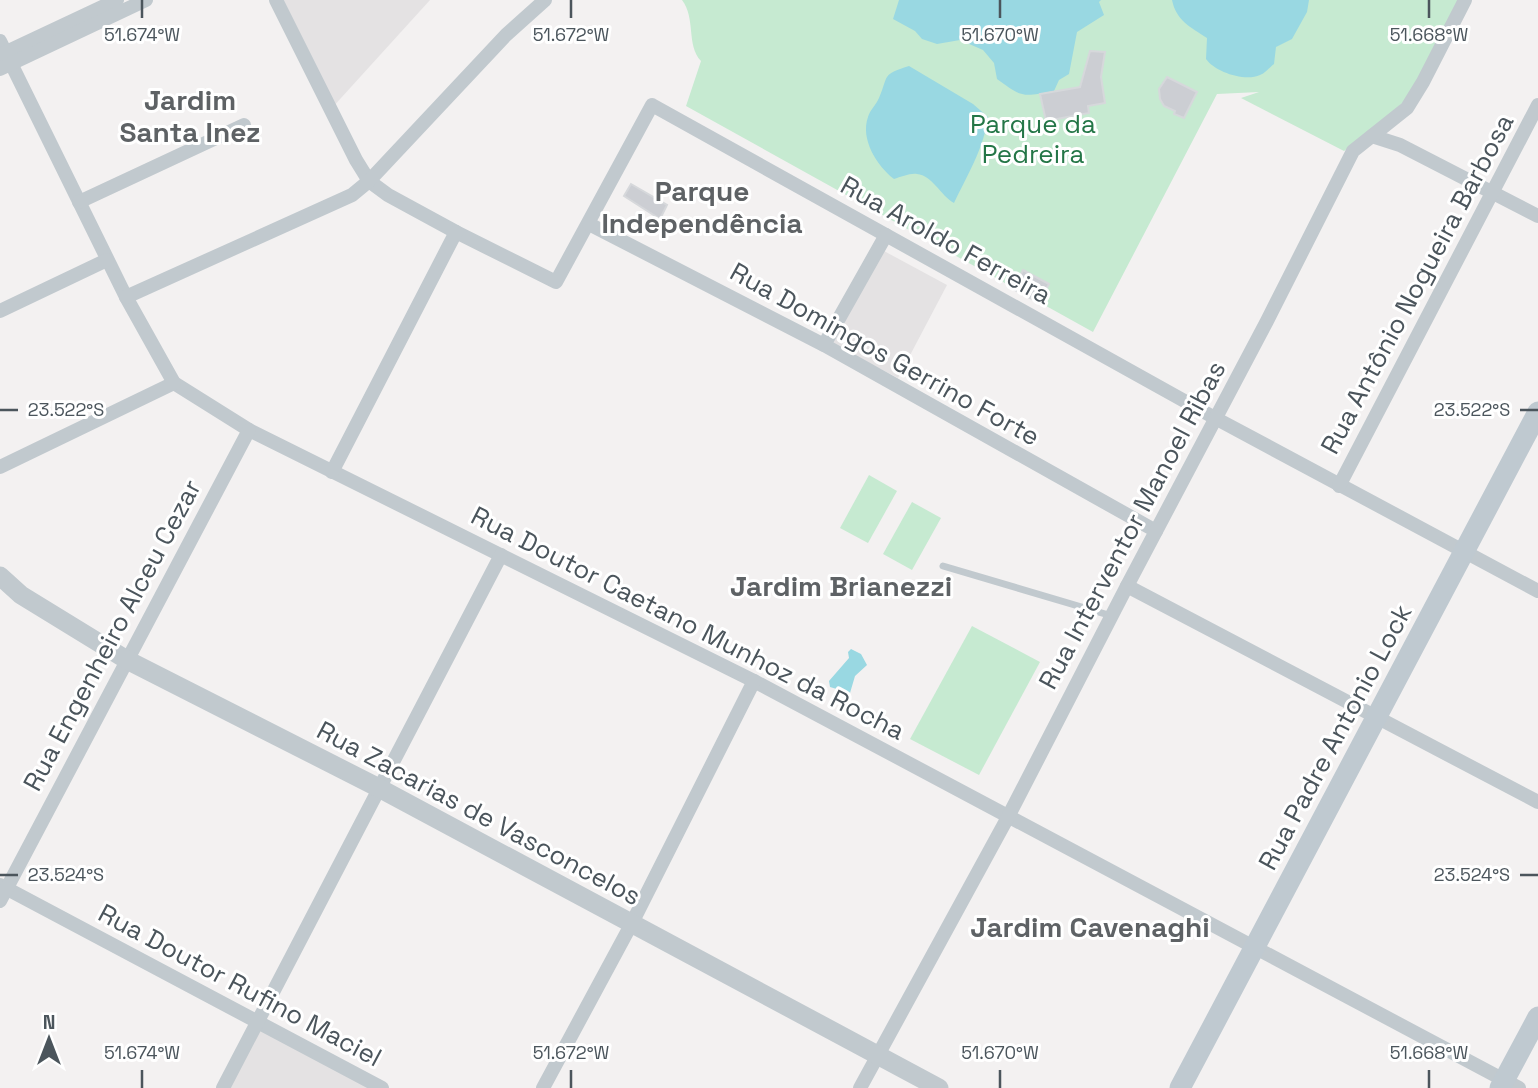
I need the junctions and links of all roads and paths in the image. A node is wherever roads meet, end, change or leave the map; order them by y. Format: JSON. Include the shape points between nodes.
{"nodes":[{"id":1,"x":117,"y":0,"type":"edge"},
{"id":2,"x":146,"y":0,"type":"edge"},
{"id":3,"x":276,"y":0,"type":"edge"},
{"id":4,"x":545,"y":0,"type":"edge"},
{"id":5,"x":1465,"y":0,"type":"edge"},
{"id":6,"x":3,"y":56,"type":"edge"},
{"id":7,"x":1538,"y":105,"type":"edge"},
{"id":8,"x":244,"y":125,"type":"dead end"},
{"id":9,"x":1372,"y":136,"type":"junction"},
{"id":10,"x":369,"y":181,"type":"junction"},
{"id":11,"x":1492,"y":193,"type":"junction"},
{"id":12,"x":79,"y":202,"type":"junction"},
{"id":13,"x":1538,"y":216,"type":"edge"},
{"id":14,"x":589,"y":224,"type":"junction"},
{"id":15,"x":456,"y":232,"type":"junction"},
{"id":16,"x":886,"y":235,"type":"junction"},
{"id":17,"x":107,"y":260,"type":"junction"},
{"id":18,"x":126,"y":297,"type":"junction"},
{"id":19,"x":0,"y":311,"type":"edge"},
{"id":20,"x":824,"y":345,"type":"junction"},
{"id":21,"x":174,"y":383,"type":"junction"},
{"id":22,"x":1538,"y":412,"type":"edge"},
{"id":23,"x":1215,"y":418,"type":"junction"},
{"id":24,"x":249,"y":430,"type":"junction"},
{"id":25,"x":0,"y":467,"type":"edge"},
{"id":26,"x":332,"y":472,"type":"junction"},
{"id":27,"x":1339,"y":486,"type":"junction"},
{"id":28,"x":1156,"y":531,"type":"junction"},
{"id":29,"x":1464,"y":551,"type":"junction"},
{"id":30,"x":501,"y":555,"type":"junction"},
{"id":31,"x":943,"y":566,"type":"dead end"},
{"id":32,"x":0,"y":576,"type":"edge"},
{"id":33,"x":1127,"y":586,"type":"junction"},
{"id":34,"x":1538,"y":591,"type":"edge"},
{"id":35,"x":1112,"y":616,"type":"junction"},
{"id":36,"x":127,"y":660,"type":"junction"},
{"id":37,"x":754,"y":681,"type":"junction"},
{"id":38,"x":1377,"y":716,"type":"junction"},
{"id":39,"x":379,"y":788,"type":"junction"},
{"id":40,"x":1538,"y":802,"type":"edge"},
{"id":41,"x":1008,"y":817,"type":"junction"},
{"id":42,"x":2,"y":892,"type":"edge"},
{"id":43,"x":632,"y":923,"type":"junction"},
{"id":44,"x":1255,"y":949,"type":"junction"},
{"id":45,"x":1538,"y":1017,"type":"edge"},
{"id":46,"x":258,"y":1022,"type":"junction"},
{"id":47,"x":877,"y":1055,"type":"junction"},
{"id":48,"x":1508,"y":1085,"type":"edge"},
{"id":49,"x":223,"y":1088,"type":"edge"},
{"id":50,"x":382,"y":1088,"type":"edge"},
{"id":51,"x":543,"y":1088,"type":"edge"},
{"id":52,"x":860,"y":1088,"type":"edge"},
{"id":53,"x":939,"y":1088,"type":"edge"},
{"id":54,"x":1180,"y":1088,"type":"edge"}],
"edges":[{"from":1,"to":6,"type":"street"},
{"from":2,"to":6,"type":"street"},
{"from":3,"to":10,"type":"street"},
{"from":4,"to":10,"type":"street","via":[[506,35]]},
{"from":5,"to":9,"type":"street","name":"Rua Interventor Manoel Ribas","via":[[1407,108]]},
{"from":6,"to":12,"type":"street","name":"Rua Doutor Caetano Munhoz da Rocha"},
{"from":7,"to":11,"type":"street","name":"Rua Antônio Nogueira Barbosa"},
{"from":8,"to":12,"type":"street"},
{"from":9,"to":11,"type":"street","via":[[1401,145]]},
{"from":9,"to":23,"type":"street","name":"Rua Interventor Manoel Ribas","via":[[1353,151]]},
{"from":10,"to":15,"type":"street"},
{"from":10,"to":18,"type":"street","via":[[352,195]]},
{"from":11,"to":13,"type":"street"},
{"from":11,"to":27,"type":"street","name":"Rua Antônio Nogueira Barbosa"},
{"from":12,"to":17,"type":"street","name":"Rua Doutor Caetano Munhoz da Rocha"},
{"from":14,"to":15,"type":"street","via":[[556,282]]},
{"from":14,"to":16,"type":"street","name":"Rua Aroldo Ferreira","via":[[652,105]]},
{"from":14,"to":20,"type":"street","name":"Rua Domingos Gerrino Forte"},
{"from":15,"to":26,"type":"street"},
{"from":16,"to":20,"type":"street"},
{"from":16,"to":23,"type":"street","name":"Rua Aroldo Ferreira"},
{"from":17,"to":18,"type":"street","name":"Rua Doutor Caetano Munhoz da Rocha"},
{"from":17,"to":19,"type":"street"},
{"from":18,"to":21,"type":"street","name":"Rua Doutor Caetano Munhoz da Rocha"},
{"from":20,"to":28,"type":"street","name":"Rua Domingos Gerrino Forte"},
{"from":21,"to":24,"type":"street","name":"Rua Doutor Caetano Munhoz da Rocha"},
{"from":21,"to":25,"type":"street"},
{"from":22,"to":29,"type":"main road","name":"Rua Padre Antonio Lock"},
{"from":23,"to":27,"type":"street","name":"Rua Aroldo Ferreira"},
{"from":23,"to":28,"type":"street","name":"Rua Interventor Manoel Ribas"},
{"from":24,"to":26,"type":"street","name":"Rua Doutor Caetano Munhoz da Rocha"},
{"from":24,"to":36,"type":"street","name":"Rua Engenheiro Alceu Cezar"},
{"from":26,"to":30,"type":"street","name":"Rua Doutor Caetano Munhoz da Rocha"},
{"from":27,"to":29,"type":"street","name":"Rua Aroldo Ferreira"},
{"from":28,"to":33,"type":"street","name":"Rua Interventor Manoel Ribas"},
{"from":29,"to":34,"type":"street","name":"Rua Aroldo Ferreira"},
{"from":29,"to":38,"type":"main road","name":"Rua Padre Antonio Lock"},
{"from":30,"to":37,"type":"street","name":"Rua Doutor Caetano Munhoz da Rocha"},
{"from":30,"to":39,"type":"street"},
{"from":31,"to":35,"type":"lane"},
{"from":32,"to":36,"type":"street","name":"Rua Zacarias de Vasconcelos","via":[[21,595]]},
{"from":33,"to":35,"type":"street","name":"Rua Interventor Manoel Ribas"},
{"from":33,"to":38,"type":"street"},
{"from":35,"to":41,"type":"street","name":"Rua Interventor Manoel Ribas"},
{"from":36,"to":39,"type":"street","name":"Rua Zacarias de Vasconcelos"},
{"from":36,"to":42,"type":"street","name":"Rua Engenheiro Alceu Cezar"},
{"from":37,"to":41,"type":"street","name":"Rua Doutor Caetano Munhoz da Rocha"},
{"from":37,"to":43,"type":"street"},
{"from":38,"to":40,"type":"street"},
{"from":38,"to":44,"type":"main road","name":"Rua Padre Antonio Lock"},
{"from":39,"to":43,"type":"street","name":"Rua Zacarias de Vasconcelos"},
{"from":39,"to":46,"type":"street"},
{"from":41,"to":44,"type":"street","name":"Rua Doutor Caetano Munhoz da Rocha"},
{"from":41,"to":47,"type":"street","name":"Rua Interventor Manoel Ribas"},
{"from":42,"to":46,"type":"street","name":"Rua Doutor Rufino Maciel"},
{"from":43,"to":47,"type":"street","name":"Rua Zacarias de Vasconcelos"},
{"from":43,"to":51,"type":"street"},
{"from":44,"to":48,"type":"street","name":"Rua Doutor Caetano Munhoz da Rocha"},
{"from":44,"to":54,"type":"main road","name":"Rua Padre Antonio Lock"},
{"from":45,"to":48,"type":"main road"},
{"from":46,"to":49,"type":"street"},
{"from":46,"to":50,"type":"street","name":"Rua Doutor Rufino Maciel"},
{"from":47,"to":52,"type":"street","name":"Rua Interventor Manoel Ribas"},
{"from":47,"to":53,"type":"street","name":"Rua Zacarias de Vasconcelos"}]}
